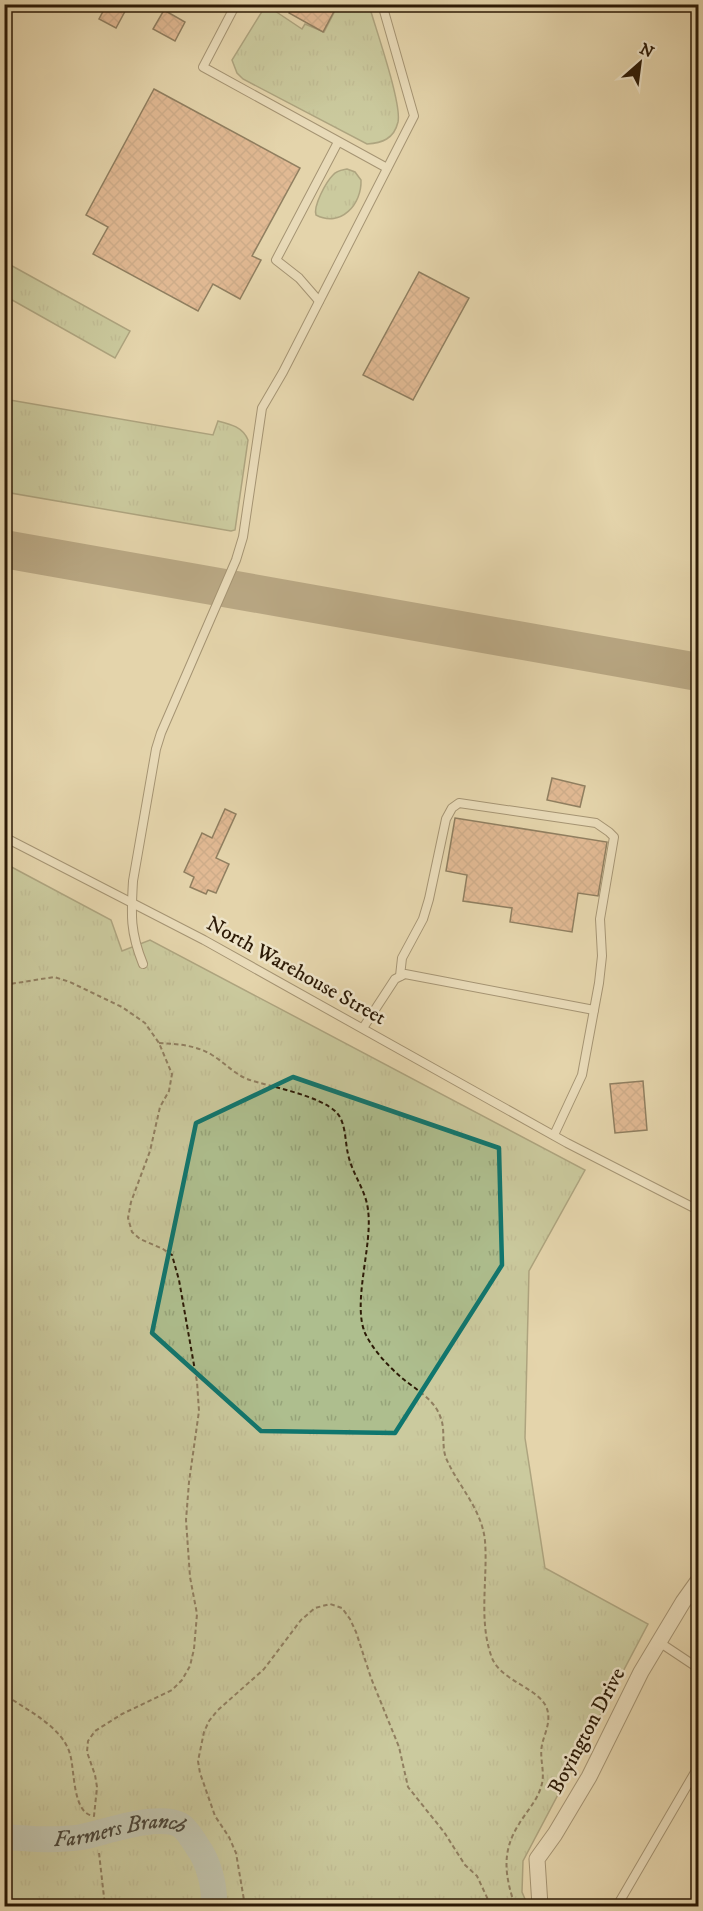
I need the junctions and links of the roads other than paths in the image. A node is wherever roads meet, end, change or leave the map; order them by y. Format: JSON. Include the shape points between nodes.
{"nodes":[{"id":1,"x":236,"y":4,"type":"edge"},
{"id":2,"x":382,"y":4,"type":"edge"},
{"id":3,"x":338,"y":142,"type":"junction"},
{"id":4,"x":387,"y":168,"type":"junction"},
{"id":5,"x":319,"y":301,"type":"junction"},
{"id":6,"x":4,"y":837,"type":"edge"},
{"id":7,"x":132,"y":903,"type":"junction"},
{"id":8,"x":143,"y":964,"type":"dead end"},
{"id":9,"x":400,"y":976,"type":"junction"},
{"id":10,"x":594,"y":1010,"type":"junction"},
{"id":11,"x":363,"y":1028,"type":"junction"},
{"id":12,"x":554,"y":1135,"type":"junction"},
{"id":13,"x":699,"y":1210,"type":"edge"},
{"id":14,"x":699,"y":1581,"type":"edge"},
{"id":15,"x":659,"y":1642,"type":"junction"},
{"id":16,"x":699,"y":1668,"type":"edge"},
{"id":17,"x":699,"y":1767,"type":"edge"},
{"id":18,"x":540,"y":1906,"type":"edge"},
{"id":19,"x":617,"y":1906,"type":"edge"}],
"edges":[{"from":1,"to":3,"type":"lane","via":[[203,67]]},
{"from":2,"to":4,"type":"lane","via":[[414,116]]},
{"from":3,"to":4,"type":"lane"},
{"from":3,"to":5,"type":"lane","via":[[276,260],[300,278]]},
{"from":4,"to":5,"type":"lane"},
{"from":5,"to":7,"type":"lane","via":[[262,408],[243,537],[236,560],[156,749]]},
{"from":6,"to":7,"type":"lane","name":"North Warehouse Street"},
{"from":7,"to":8,"type":"lane","via":[[130,921]]},
{"from":7,"to":11,"type":"lane","name":"North Warehouse Street"},
{"from":9,"to":10,"type":"lane"},
{"from":9,"to":10,"type":"lane","via":[[402,958],[423,919],[446,819],[452,808],[459,803],[596,823],[614,837],[600,920],[602,956]]},
{"from":9,"to":11,"type":"lane"},
{"from":10,"to":12,"type":"lane","via":[[582,1075]]},
{"from":11,"to":12,"type":"lane","name":"North Warehouse Street"},
{"from":12,"to":13,"type":"lane","name":"North Warehouse Street"},
{"from":14,"to":15,"type":"street","name":"Boyington Drive"},
{"from":15,"to":16,"type":"lane"},
{"from":15,"to":18,"type":"street","name":"Boyington Drive","via":[[589,1777],[537,1859]]},
{"from":17,"to":19,"type":"lane"}]}
